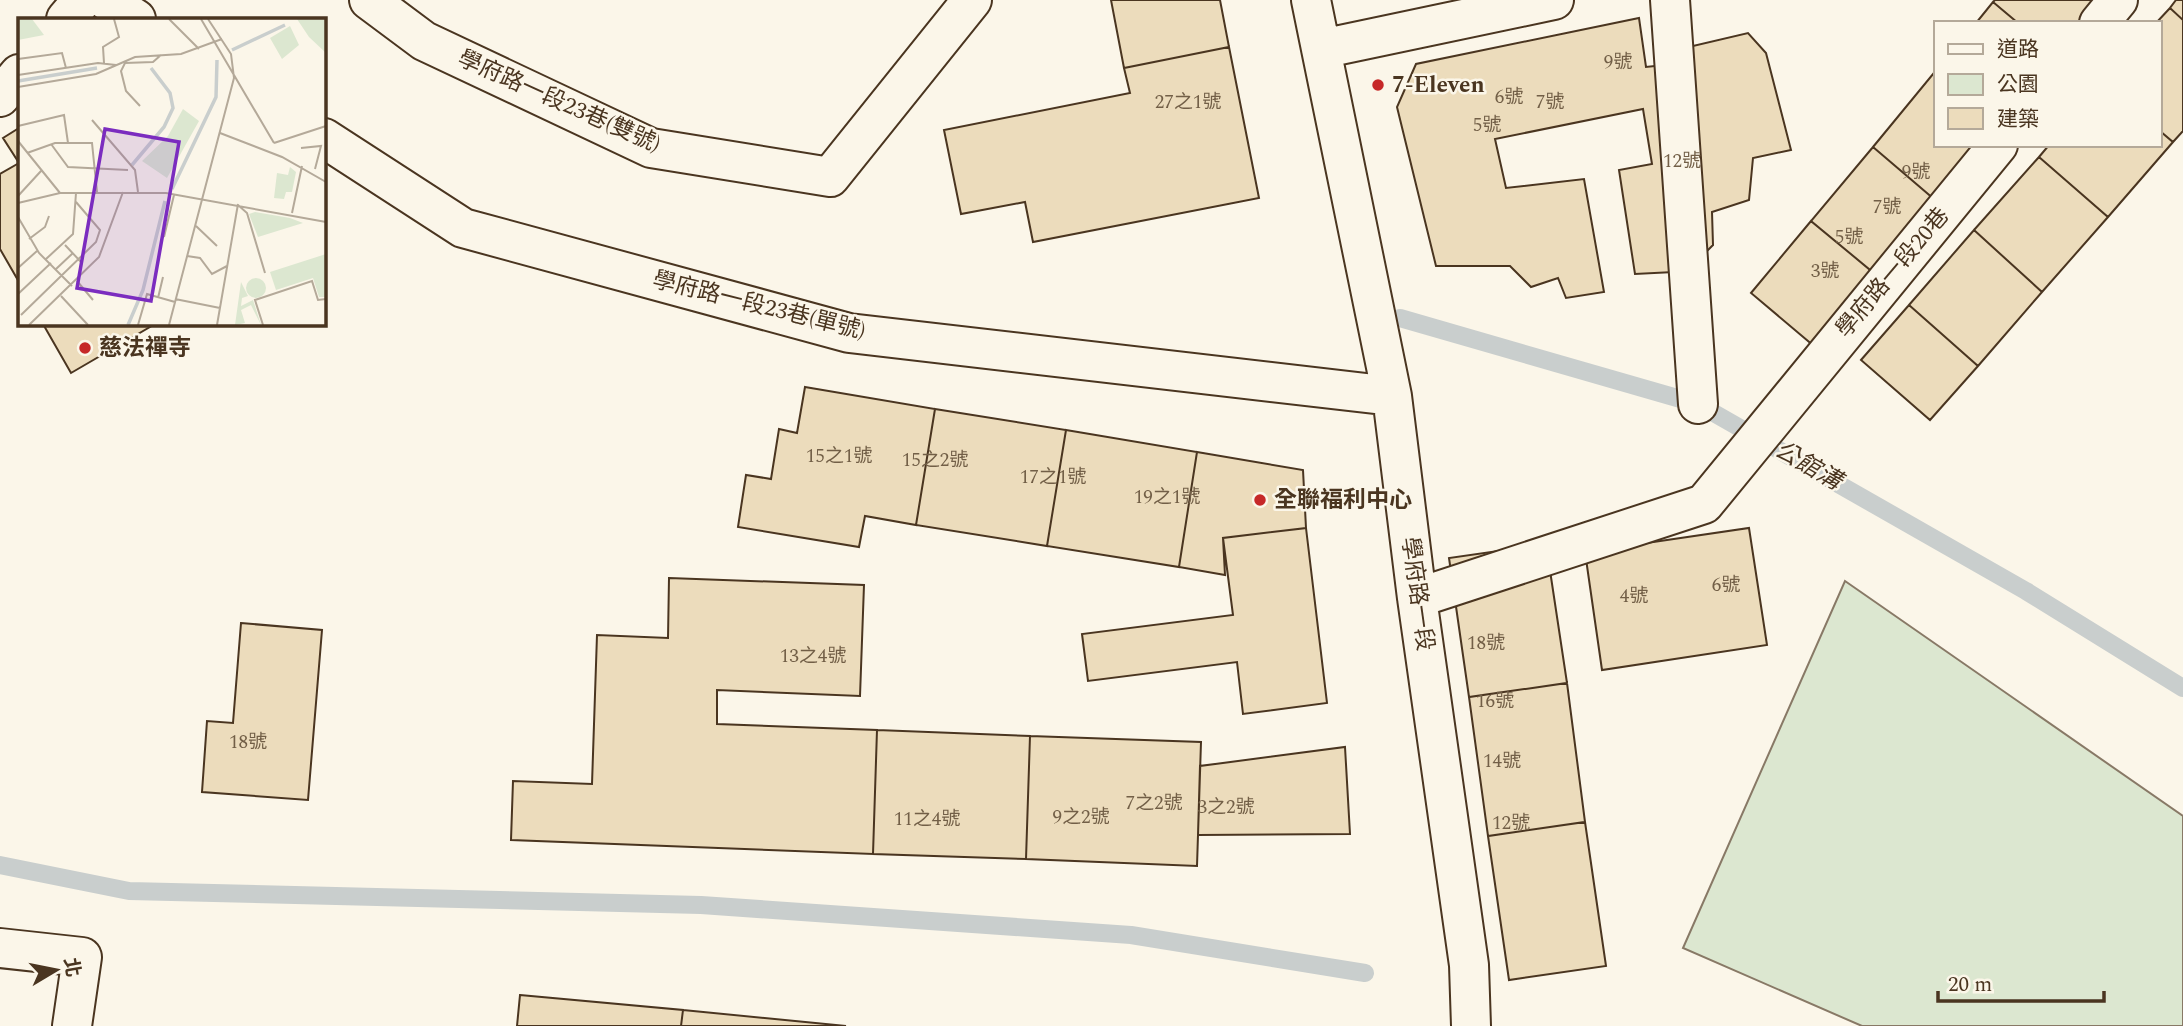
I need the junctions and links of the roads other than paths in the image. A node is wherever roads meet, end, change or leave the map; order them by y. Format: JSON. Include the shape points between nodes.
{"nodes":[{"id":1,"x":82,"y":0,"type":"edge"},
{"id":2,"x":106,"y":0,"type":"edge"},
{"id":3,"x":369,"y":0,"type":"edge"},
{"id":4,"x":972,"y":0,"type":"edge"},
{"id":5,"x":1311,"y":0,"type":"edge"},
{"id":6,"x":1553,"y":0,"type":"edge"},
{"id":7,"x":1671,"y":0,"type":"edge"},
{"id":8,"x":2118,"y":0,"type":"edge"},
{"id":9,"x":67,"y":18,"type":"edge"},
{"id":10,"x":134,"y":18,"type":"edge"},
{"id":11,"x":2101,"y":21,"type":"edge"},
{"id":12,"x":1321,"y":49,"type":"junction"},
{"id":13,"x":18,"y":75,"type":"edge"},
{"id":14,"x":0,"y":97,"type":"edge"},
{"id":15,"x":326,"y":139,"type":"edge"},
{"id":16,"x":1996,"y":147,"type":"edge"},
{"id":17,"x":1392,"y":396,"type":"junction"},
{"id":18,"x":1698,"y":404,"type":"dead end"},
{"id":19,"x":1418,"y":598,"type":"junction"},
{"id":20,"x":0,"y":948,"type":"edge"},
{"id":21,"x":72,"y":1026,"type":"edge"},
{"id":22,"x":1471,"y":1026,"type":"edge"}],
"edges":[{"from":1,"to":9,"type":"street"},
{"from":2,"to":10,"type":"street"},
{"from":3,"to":4,"type":"street","name":"學府路一段23巷(雙號)","via":[[424,41],[651,148],[830,177]]},
{"from":5,"to":12,"type":"street","name":"學府路一段"},
{"from":6,"to":12,"type":"street"},
{"from":7,"to":18,"type":"street"},
{"from":8,"to":11,"type":"street"},
{"from":12,"to":17,"type":"street","name":"學府路一段"},
{"from":13,"to":14,"type":"street"},
{"from":15,"to":17,"type":"street","name":"學府路一段23巷(單號)","via":[[463,228],[849,333]]},
{"from":16,"to":19,"type":"street","name":"學府路一段20巷","via":[[1704,504]]},
{"from":17,"to":19,"type":"street","name":"學府路一段"},
{"from":19,"to":22,"type":"street","name":"學府路一段","via":[[1469,965]]},
{"from":20,"to":21,"type":"street","via":[[82,957]]}]}
